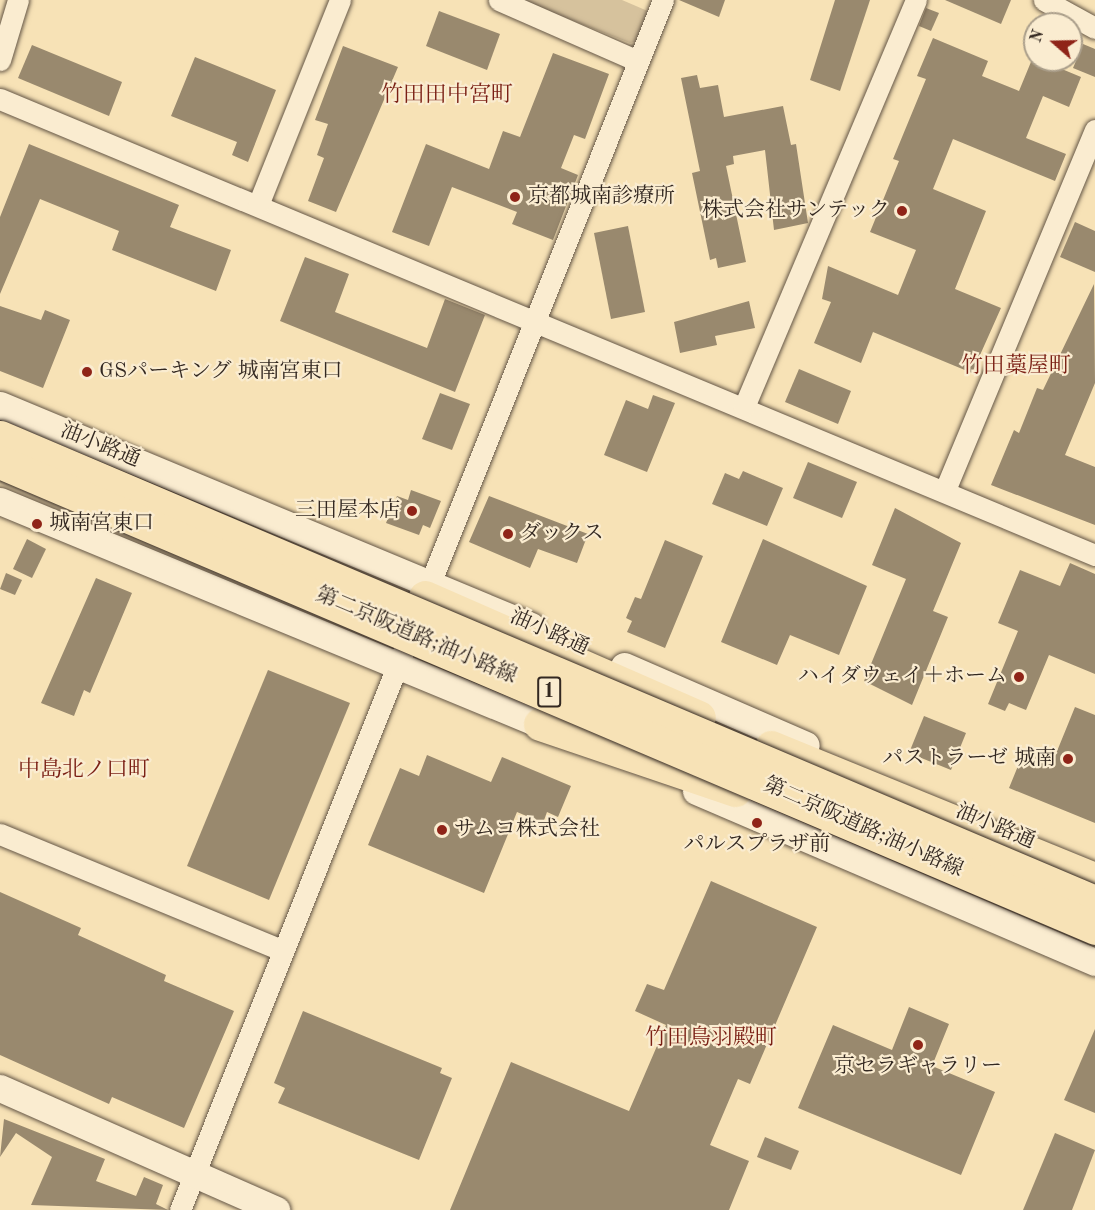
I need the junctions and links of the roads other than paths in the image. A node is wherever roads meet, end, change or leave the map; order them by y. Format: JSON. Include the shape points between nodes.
{"nodes":[{"id":1,"x":18,"y":0,"type":"edge"},
{"id":2,"x":340,"y":0,"type":"edge"},
{"id":3,"x":499,"y":0,"type":"edge"},
{"id":4,"x":663,"y":0,"type":"edge"},
{"id":5,"x":915,"y":0,"type":"edge"},
{"id":6,"x":1044,"y":0,"type":"edge"},
{"id":7,"x":1095,"y":28,"type":"edge"},
{"id":8,"x":0,"y":60,"type":"edge"},
{"id":9,"x":639,"y":62,"type":"junction"},
{"id":10,"x":0,"y":99,"type":"edge"},
{"id":11,"x":1095,"y":130,"type":"edge"},
{"id":12,"x":258,"y":205,"type":"junction"},
{"id":13,"x":535,"y":320,"type":"junction"},
{"id":14,"x":0,"y":405,"type":"edge"},
{"id":15,"x":744,"y":407,"type":"junction"},
{"id":16,"x":0,"y":437,"type":"edge"},
{"id":17,"x":0,"y":462,"type":"edge"},
{"id":18,"x":945,"y":490,"type":"junction"},
{"id":19,"x":0,"y":501,"type":"edge"},
{"id":20,"x":1095,"y":555,"type":"edge"},
{"id":21,"x":428,"y":589,"type":"junction"},
{"id":22,"x":400,"y":664,"type":"junction"},
{"id":23,"x":540,"y":724,"type":"junction"},
{"id":24,"x":0,"y":834,"type":"edge"},
{"id":25,"x":1095,"y":867,"type":"edge"},
{"id":26,"x":1095,"y":879,"type":"edge"},
{"id":27,"x":1095,"y":902,"type":"edge"},
{"id":28,"x":1095,"y":928,"type":"edge"},
{"id":29,"x":1095,"y":944,"type":"edge"},
{"id":30,"x":282,"y":950,"type":"junction"},
{"id":31,"x":1095,"y":962,"type":"edge"},
{"id":32,"x":0,"y":1088,"type":"edge"},
{"id":33,"x":194,"y":1174,"type":"junction"},
{"id":34,"x":180,"y":1210,"type":"edge"},
{"id":35,"x":276,"y":1210,"type":"edge"}],
"edges":[{"from":1,"to":8,"type":"street"},
{"from":2,"to":12,"type":"street"},
{"from":3,"to":9,"type":"street"},
{"from":4,"to":9,"type":"street"},
{"from":5,"to":15,"type":"street"},
{"from":6,"to":7,"type":"street"},
{"from":9,"to":13,"type":"street"},
{"from":10,"to":12,"type":"street"},
{"from":11,"to":18,"type":"street"},
{"from":12,"to":13,"type":"street"},
{"from":13,"to":15,"type":"street"},
{"from":13,"to":21,"type":"street"},
{"from":14,"to":21,"type":"street","name":"油小路通","via":[[284,521]]},
{"from":15,"to":18,"type":"street"},
{"from":16,"to":27,"type":"highway","name":"第二京阪道路;油小路線","number":"1","bridge":true},
{"from":17,"to":28,"type":"highway","name":"第二京阪道路;油小路線","number":"1","bridge":true},
{"from":18,"to":20,"type":"street"},
{"from":19,"to":22,"type":"street"},
{"from":21,"to":22,"type":"street"},
{"from":21,"to":25,"type":"street","name":"油小路通"},
{"from":21,"to":26,"type":"highway","via":[[717,725]]},
{"from":22,"to":23,"type":"street"},
{"from":22,"to":30,"type":"street"},
{"from":23,"to":29,"type":"highway","via":[[723,785]]},
{"from":23,"to":31,"type":"street"},
{"from":24,"to":30,"type":"street"},
{"from":30,"to":33,"type":"street"},
{"from":32,"to":33,"type":"street"},
{"from":33,"to":34,"type":"street"},
{"from":33,"to":35,"type":"street"}]}
